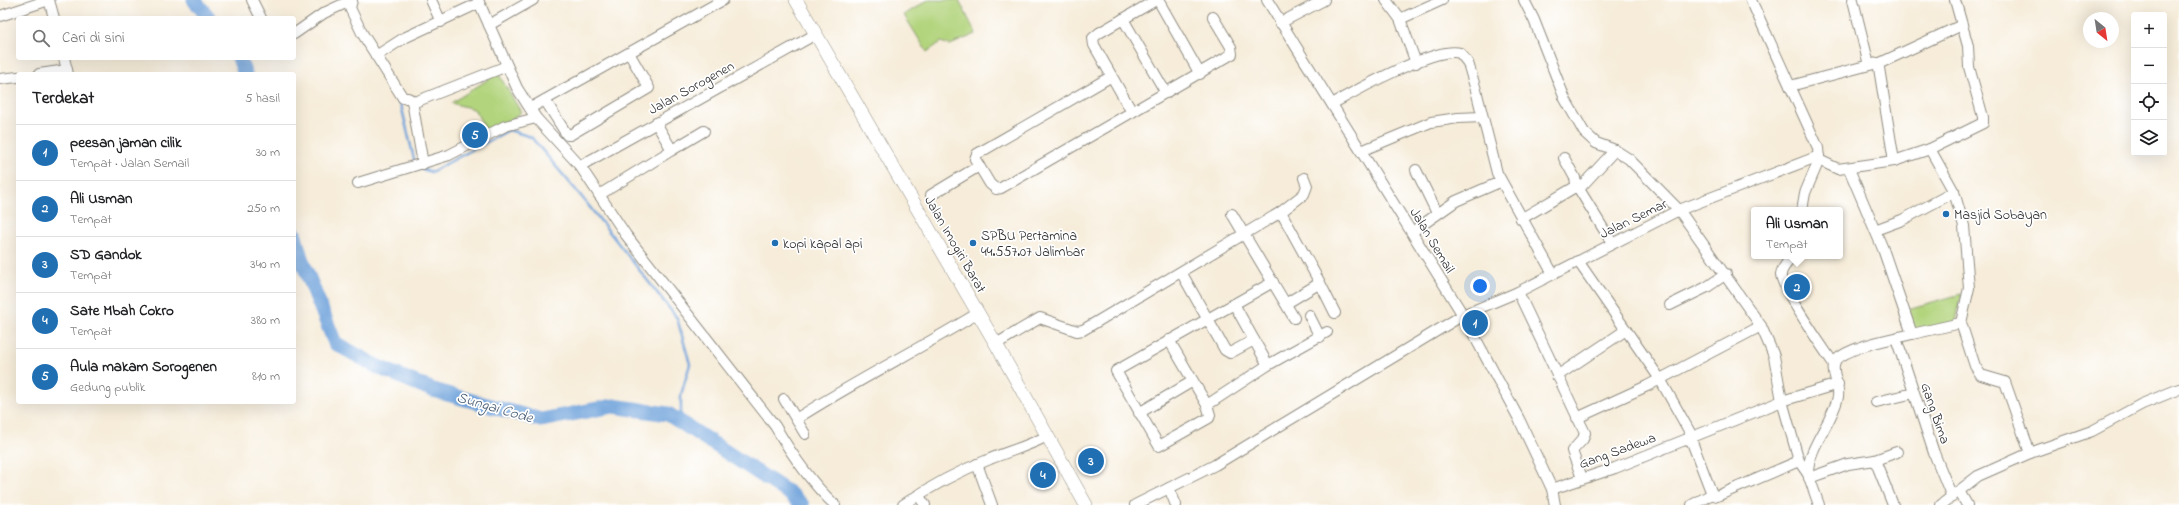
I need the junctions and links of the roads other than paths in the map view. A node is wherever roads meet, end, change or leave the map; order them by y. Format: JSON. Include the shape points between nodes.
{"nodes":[{"id":1,"x":49,"y":0,"type":"edge"},
{"id":2,"x":252,"y":0,"type":"edge"},
{"id":3,"x":352,"y":0,"type":"edge"},
{"id":4,"x":431,"y":0,"type":"edge"},
{"id":5,"x":533,"y":0,"type":"edge"},
{"id":6,"x":724,"y":0,"type":"edge"},
{"id":7,"x":796,"y":0,"type":"edge"},
{"id":8,"x":1157,"y":0,"type":"edge"},
{"id":9,"x":1266,"y":0,"type":"edge"},
{"id":10,"x":1324,"y":0,"type":"edge"},
{"id":11,"x":1386,"y":0,"type":"edge"},
{"id":12,"x":1442,"y":0,"type":"edge"},
{"id":13,"x":1524,"y":0,"type":"edge"},
{"id":14,"x":1751,"y":0,"type":"edge"},
{"id":15,"x":1854,"y":0,"type":"edge"},
{"id":16,"x":1955,"y":0,"type":"edge"},
{"id":17,"x":479,"y":2,"type":"edge"},
{"id":18,"x":0,"y":16,"type":"edge"},
{"id":19,"x":53,"y":16,"type":"edge"},
{"id":20,"x":260,"y":16,"type":"edge"},
{"id":21,"x":1213,"y":17,"type":"dead end"},
{"id":22,"x":1123,"y":19,"type":"junction"},
{"id":23,"x":1400,"y":19,"type":"junction"},
{"id":24,"x":441,"y":22,"type":"junction"},
{"id":25,"x":1280,"y":23,"type":"junction"},
{"id":26,"x":489,"y":25,"type":"junction"},
{"id":27,"x":1962,"y":25,"type":"junction"},
{"id":28,"x":296,"y":33,"type":"edge"},
{"id":29,"x":816,"y":34,"type":"junction"},
{"id":30,"x":629,"y":53,"type":"junction"},
{"id":31,"x":376,"y":56,"type":"junction"},
{"id":32,"x":64,"y":60,"type":"edge"},
{"id":33,"x":1416,"y":62,"type":"junction"},
{"id":34,"x":1874,"y":65,"type":"junction"},
{"id":35,"x":507,"y":66,"type":"junction"},
{"id":36,"x":67,"y":72,"type":"edge"},
{"id":37,"x":1200,"y":74,"type":"junction"},
{"id":38,"x":1112,"y":76,"type":"junction"},
{"id":39,"x":16,"y":77,"type":"edge"},
{"id":40,"x":0,"y":79,"type":"edge"},
{"id":41,"x":1790,"y":86,"type":"junction"},
{"id":42,"x":1166,"y":93,"type":"junction"},
{"id":43,"x":545,"y":100,"type":"junction"},
{"id":44,"x":412,"y":101,"type":"junction"},
{"id":45,"x":1332,"y":104,"type":"junction"},
{"id":46,"x":534,"y":106,"type":"dead end"},
{"id":47,"x":1132,"y":112,"type":"junction"},
{"id":48,"x":1482,"y":117,"type":"junction"},
{"id":49,"x":536,"y":118,"type":"junction"},
{"id":50,"x":656,"y":123,"type":"junction"},
{"id":51,"x":704,"y":131,"type":"dead end"},
{"id":52,"x":1930,"y":149,"type":"junction"},
{"id":53,"x":672,"y":150,"type":"junction"},
{"id":54,"x":1615,"y":150,"type":"junction"},
{"id":55,"x":1361,"y":151,"type":"junction"},
{"id":56,"x":1564,"y":158,"type":"dead end"},
{"id":57,"x":1819,"y":158,"type":"junction"},
{"id":58,"x":1894,"y":161,"type":"junction"},
{"id":59,"x":420,"y":165,"type":"junction"},
{"id":60,"x":580,"y":166,"type":"junction"},
{"id":61,"x":979,"y":166,"type":"junction"},
{"id":62,"x":1849,"y":169,"type":"junction"},
{"id":63,"x":1416,"y":170,"type":"dead end"},
{"id":64,"x":1304,"y":178,"type":"dead end"},
{"id":65,"x":1500,"y":182,"type":"junction"},
{"id":66,"x":358,"y":183,"type":"dead end"},
{"id":67,"x":1578,"y":188,"type":"junction"},
{"id":68,"x":1954,"y":192,"type":"junction"},
{"id":69,"x":599,"y":195,"type":"junction"},
{"id":70,"x":914,"y":204,"type":"junction"},
{"id":71,"x":1803,"y":207,"type":"edge"},
{"id":72,"x":1679,"y":210,"type":"junction"},
{"id":73,"x":1281,"y":212,"type":"junction"},
{"id":74,"x":1437,"y":213,"type":"junction"},
{"id":75,"x":1232,"y":214,"type":"dead end"},
{"id":76,"x":1521,"y":219,"type":"junction"},
{"id":77,"x":1875,"y":230,"type":"junction"},
{"id":78,"x":1412,"y":232,"type":"junction"},
{"id":79,"x":1245,"y":234,"type":"junction"},
{"id":80,"x":1612,"y":243,"type":"junction"},
{"id":81,"x":1791,"y":259,"type":"edge"},
{"id":82,"x":1578,"y":260,"type":"junction"},
{"id":83,"x":1181,"y":272,"type":"junction"},
{"id":84,"x":1553,"y":274,"type":"junction"},
{"id":85,"x":1726,"y":274,"type":"junction"},
{"id":86,"x":1273,"y":282,"type":"junction"},
{"id":87,"x":1320,"y":283,"type":"junction"},
{"id":88,"x":1518,"y":292,"type":"junction"},
{"id":89,"x":1287,"y":303,"type":"junction"},
{"id":90,"x":1234,"y":304,"type":"junction"},
{"id":91,"x":1670,"y":305,"type":"dead end"},
{"id":92,"x":978,"y":313,"type":"junction"},
{"id":93,"x":1335,"y":313,"type":"dead end"},
{"id":94,"x":1309,"y":315,"type":"dead end"},
{"id":95,"x":1463,"y":315,"type":"junction"},
{"id":96,"x":1294,"y":318,"type":"dead end"},
{"id":97,"x":1207,"y":319,"type":"junction"},
{"id":98,"x":1961,"y":323,"type":"junction"},
{"id":99,"x":1761,"y":326,"type":"junction"},
{"id":100,"x":1626,"y":330,"type":"junction"},
{"id":101,"x":1912,"y":334,"type":"junction"},
{"id":102,"x":1896,"y":338,"type":"junction"},
{"id":103,"x":1169,"y":340,"type":"junction"},
{"id":104,"x":1254,"y":340,"type":"junction"},
{"id":105,"x":996,"y":344,"type":"junction"},
{"id":106,"x":1834,"y":364,"type":"junction"},
{"id":107,"x":1268,"y":365,"type":"junction"},
{"id":108,"x":1557,"y":376,"type":"junction"},
{"id":109,"x":1660,"y":379,"type":"junction"},
{"id":110,"x":1193,"y":381,"type":"junction"},
{"id":111,"x":1838,"y":384,"type":"junction"},
{"id":112,"x":2179,"y":390,"type":"edge"},
{"id":113,"x":1914,"y":393,"type":"junction"},
{"id":114,"x":784,"y":399,"type":"dead end"},
{"id":115,"x":1782,"y":401,"type":"junction"},
{"id":116,"x":1876,"y":402,"type":"dead end"},
{"id":117,"x":1207,"y":405,"type":"junction"},
{"id":118,"x":1139,"y":413,"type":"junction"},
{"id":119,"x":796,"y":418,"type":"junction"},
{"id":120,"x":1576,"y":418,"type":"junction"},
{"id":121,"x":805,"y":434,"type":"dead end"},
{"id":122,"x":1047,"y":436,"type":"junction"},
{"id":123,"x":1691,"y":437,"type":"junction"},
{"id":124,"x":1896,"y":452,"type":"dead end"},
{"id":125,"x":2030,"y":453,"type":"junction"},
{"id":126,"x":1875,"y":460,"type":"junction"},
{"id":127,"x":977,"y":464,"type":"junction"},
{"id":128,"x":1804,"y":470,"type":"junction"},
{"id":129,"x":1582,"y":478,"type":"junction"},
{"id":130,"x":1169,"y":488,"type":"junction"},
{"id":131,"x":1552,"y":489,"type":"junction"},
{"id":132,"x":1712,"y":494,"type":"junction"},
{"id":133,"x":1955,"y":494,"type":"junction"},
{"id":134,"x":918,"y":495,"type":"junction"},
{"id":135,"x":834,"y":505,"type":"edge"},
{"id":136,"x":904,"y":505,"type":"edge"},
{"id":137,"x":925,"y":505,"type":"edge"},
{"id":138,"x":992,"y":505,"type":"edge"},
{"id":139,"x":1086,"y":505,"type":"edge"},
{"id":140,"x":1135,"y":505,"type":"edge"},
{"id":141,"x":1176,"y":505,"type":"edge"},
{"id":142,"x":1555,"y":505,"type":"edge"},
{"id":143,"x":1692,"y":505,"type":"edge"},
{"id":144,"x":1819,"y":505,"type":"edge"},
{"id":145,"x":1893,"y":505,"type":"edge"},
{"id":146,"x":1941,"y":505,"type":"edge"},
{"id":147,"x":1967,"y":505,"type":"edge"}],
"edges":[{"from":1,"to":18,"type":"street"},
{"from":1,"to":19,"type":"street"},
{"from":2,"to":20,"type":"street"},
{"from":3,"to":28,"type":"street","via":[[324,13]]},
{"from":3,"to":31,"type":"street","via":[[350,8]]},
{"from":4,"to":24,"type":"street"},
{"from":5,"to":26,"type":"street"},
{"from":6,"to":30,"type":"street"},
{"from":7,"to":29,"type":"main road","name":"Jalan Imogiri Barat"},
{"from":8,"to":22,"type":"street"},
{"from":8,"to":37,"type":"street"},
{"from":9,"to":25,"type":"street","name":"Jalan Semail"},
{"from":10,"to":25,"type":"street"},
{"from":11,"to":23,"type":"street"},
{"from":12,"to":23,"type":"street"},
{"from":13,"to":54,"type":"street","via":[[1565,99],[1584,132],[1596,143]]},
{"from":14,"to":41,"type":"street"},
{"from":15,"to":34,"type":"street"},
{"from":16,"to":27,"type":"street"},
{"from":17,"to":24,"type":"street"},
{"from":17,"to":26,"type":"street"},
{"from":21,"to":37,"type":"street","via":[[1231,47],[1232,54]]},
{"from":22,"to":38,"type":"street","via":[[1093,38]]},
{"from":22,"to":42,"type":"street"},
{"from":23,"to":33,"type":"street"},
{"from":24,"to":31,"type":"street","via":[[404,38]]},
{"from":25,"to":45,"type":"street","name":"Jalan Semail"},
{"from":26,"to":35,"type":"street"},
{"from":27,"to":34,"type":"street"},
{"from":27,"to":52,"type":"street","via":[[1968,46],[1969,67],[1984,121],[1981,125]]},
{"from":29,"to":50,"type":"street","name":"Jalan Sorogenen"},
{"from":29,"to":70,"type":"main road","name":"Jalan Imogiri Barat"},
{"from":30,"to":43,"type":"street"},
{"from":30,"to":43,"type":"street","via":[[649,88],[570,135],[567,135]]},
{"from":31,"to":44,"type":"street","via":[[400,95]]},
{"from":32,"to":36,"type":"street"},
{"from":33,"to":45,"type":"street","via":[[1369,83]]},
{"from":33,"to":48,"type":"street","via":[[1449,51],[1460,53],[1468,63]]},
{"from":34,"to":41,"type":"street"},
{"from":34,"to":58,"type":"street"},
{"from":35,"to":44,"type":"street","via":[[416,102]]},
{"from":35,"to":49,"type":"street"},
{"from":37,"to":42,"type":"street"},
{"from":38,"to":47,"type":"street"},
{"from":38,"to":61,"type":"street","via":[[977,154],[975,159]]},
{"from":39,"to":40,"type":"street"},
{"from":41,"to":57,"type":"street","via":[[1816,141]]},
{"from":42,"to":47,"type":"street"},
{"from":43,"to":46,"type":"street"},
{"from":44,"to":59,"type":"street"},
{"from":45,"to":55,"type":"street","name":"Jalan Semail"},
{"from":47,"to":61,"type":"street","via":[[1001,188],[991,186]]},
{"from":48,"to":55,"type":"street","via":[[1431,122]]},
{"from":48,"to":65,"type":"street"},
{"from":49,"to":59,"type":"street","via":[[505,126],[449,155]]},
{"from":49,"to":60,"type":"street"},
{"from":50,"to":53,"type":"street"},
{"from":50,"to":60,"type":"street","name":"Jalan Sorogenen"},
{"from":51,"to":53,"type":"street"},
{"from":52,"to":58,"type":"street"},
{"from":52,"to":68,"type":"street"},
{"from":53,"to":69,"type":"street"},
{"from":54,"to":67,"type":"street"},
{"from":54,"to":72,"type":"street","via":[[1629,159]]},
{"from":55,"to":78,"type":"street","name":"Jalan Semail"},
{"from":56,"to":67,"type":"street"},
{"from":57,"to":62,"type":"street","via":[[1838,169]]},
{"from":57,"to":71,"type":"street","via":[[1805,193]]},
{"from":57,"to":72,"type":"street","name":"Jalan Semar"},
{"from":58,"to":62,"type":"street"},
{"from":59,"to":66,"type":"street"},
{"from":60,"to":69,"type":"street"},
{"from":61,"to":70,"type":"street"},
{"from":62,"to":77,"type":"street"},
{"from":63,"to":74,"type":"street"},
{"from":64,"to":73,"type":"street","via":[[1307,186],[1304,194]]},
{"from":65,"to":74,"type":"street","via":[[1456,201]]},
{"from":65,"to":76,"type":"street"},
{"from":67,"to":76,"type":"street","via":[[1573,187]]},
{"from":67,"to":80,"type":"street"},
{"from":68,"to":77,"type":"street","via":[[1902,220]]},
{"from":68,"to":98,"type":"street","via":[[1964,226],[1968,276]]},
{"from":69,"to":135,"type":"street","via":[[630,241],[775,426],[792,456]]},
{"from":70,"to":92,"type":"main road","name":"Jalan Imogiri Barat"},
{"from":72,"to":80,"type":"street","name":"Jalan Semar"},
{"from":72,"to":85,"type":"street"},
{"from":73,"to":79,"type":"street"},
{"from":73,"to":87,"type":"street"},
{"from":74,"to":78,"type":"street"},
{"from":75,"to":79,"type":"street"},
{"from":76,"to":84,"type":"street"},
{"from":77,"to":101,"type":"street"},
{"from":78,"to":95,"type":"street","name":"Jalan Semail"},
{"from":79,"to":83,"type":"street"},
{"from":79,"to":86,"type":"street"},
{"from":80,"to":82,"type":"street","name":"Jalan Semar"},
{"from":81,"to":106,"type":"street","via":[[1782,270],[1781,278],[1803,320]]},
{"from":82,"to":84,"type":"street","name":"Jalan Semar"},
{"from":82,"to":100,"type":"street"},
{"from":83,"to":97,"type":"street"},
{"from":83,"to":105,"type":"street","via":[[1083,330],[1042,317]]},
{"from":84,"to":88,"type":"street","name":"Jalan Semar"},
{"from":85,"to":91,"type":"street","via":[[1707,287]]},
{"from":85,"to":99,"type":"street"},
{"from":86,"to":89,"type":"street"},
{"from":86,"to":90,"type":"street"},
{"from":87,"to":89,"type":"street"},
{"from":87,"to":93,"type":"street"},
{"from":88,"to":95,"type":"street","name":"Jalan Semar"},
{"from":88,"to":108,"type":"street"},
{"from":89,"to":96,"type":"street"},
{"from":90,"to":97,"type":"street"},
{"from":90,"to":104,"type":"street"},
{"from":92,"to":105,"type":"main road","name":"Jalan Imogiri Barat"},
{"from":92,"to":119,"type":"street"},
{"from":94,"to":107,"type":"street","via":[[1324,334]]},
{"from":95,"to":130,"type":"street","name":"Jalan Semar","via":[[1215,465]]},
{"from":95,"to":131,"type":"street","name":"Jalan Semail","via":[[1519,419]]},
{"from":97,"to":103,"type":"street"},
{"from":97,"to":104,"type":"street","via":[[1228,353],[1233,353]]},
{"from":98,"to":101,"type":"street"},
{"from":98,"to":125,"type":"street","via":[[1978,371],[1984,377],[2002,380],[2006,384]]},
{"from":99,"to":109,"type":"street"},
{"from":99,"to":115,"type":"street","via":[[1774,356]]},
{"from":100,"to":108,"type":"street"},
{"from":100,"to":109,"type":"street"},
{"from":101,"to":102,"type":"street"},
{"from":102,"to":106,"type":"street","via":[[1846,353]]},
{"from":102,"to":113,"type":"street","name":"Gang Bima"},
{"from":103,"to":110,"type":"street"},
{"from":103,"to":118,"type":"street","via":[[1116,371]]},
{"from":104,"to":107,"type":"street"},
{"from":105,"to":122,"type":"main road","name":"Jalan Imogiri Barat"},
{"from":106,"to":111,"type":"street"},
{"from":107,"to":117,"type":"street"},
{"from":108,"to":120,"type":"street"},
{"from":109,"to":120,"type":"street"},
{"from":109,"to":123,"type":"street"},
{"from":110,"to":117,"type":"street"},
{"from":110,"to":118,"type":"street"},
{"from":111,"to":115,"type":"street","name":"Gang Sadewa"},
{"from":111,"to":128,"type":"street","via":[[1837,399]]},
{"from":112,"to":125,"type":"street","via":[[2142,404],[2092,431]]},
{"from":113,"to":116,"type":"street"},
{"from":113,"to":133,"type":"street","name":"Gang Bima"},
{"from":114,"to":119,"type":"street"},
{"from":115,"to":123,"type":"street","name":"Gang Sadewa"},
{"from":115,"to":128,"type":"street"},
{"from":117,"to":118,"type":"street","via":[[1209,418],[1160,446]]},
{"from":119,"to":121,"type":"street"},
{"from":120,"to":129,"type":"street","via":[[1584,433],[1583,439],[1572,451]]},
{"from":122,"to":127,"type":"street","via":[[1020,449]]},
{"from":122,"to":139,"type":"main road","name":"Jalan Imogiri Barat"},
{"from":123,"to":129,"type":"street","name":"Gang Sadewa","via":[[1615,468]]},
{"from":123,"to":132,"type":"street"},
{"from":124,"to":126,"type":"street"},
{"from":125,"to":133,"type":"street","via":[[1978,476]]},
{"from":126,"to":128,"type":"street"},
{"from":126,"to":145,"type":"street"},
{"from":127,"to":134,"type":"street"},
{"from":127,"to":138,"type":"street"},
{"from":128,"to":132,"type":"street","via":[[1717,496]]},
{"from":128,"to":144,"type":"street"},
{"from":129,"to":131,"type":"street","name":"Gang Sadewa"},
{"from":130,"to":140,"type":"street","name":"Jalan Semar"},
{"from":130,"to":141,"type":"street"},
{"from":131,"to":142,"type":"street","name":"Jalan Semail"},
{"from":132,"to":143,"type":"street"},
{"from":133,"to":146,"type":"street"},
{"from":133,"to":147,"type":"street","name":"Gang Bima"},
{"from":134,"to":136,"type":"street"},
{"from":134,"to":137,"type":"street"}]}
